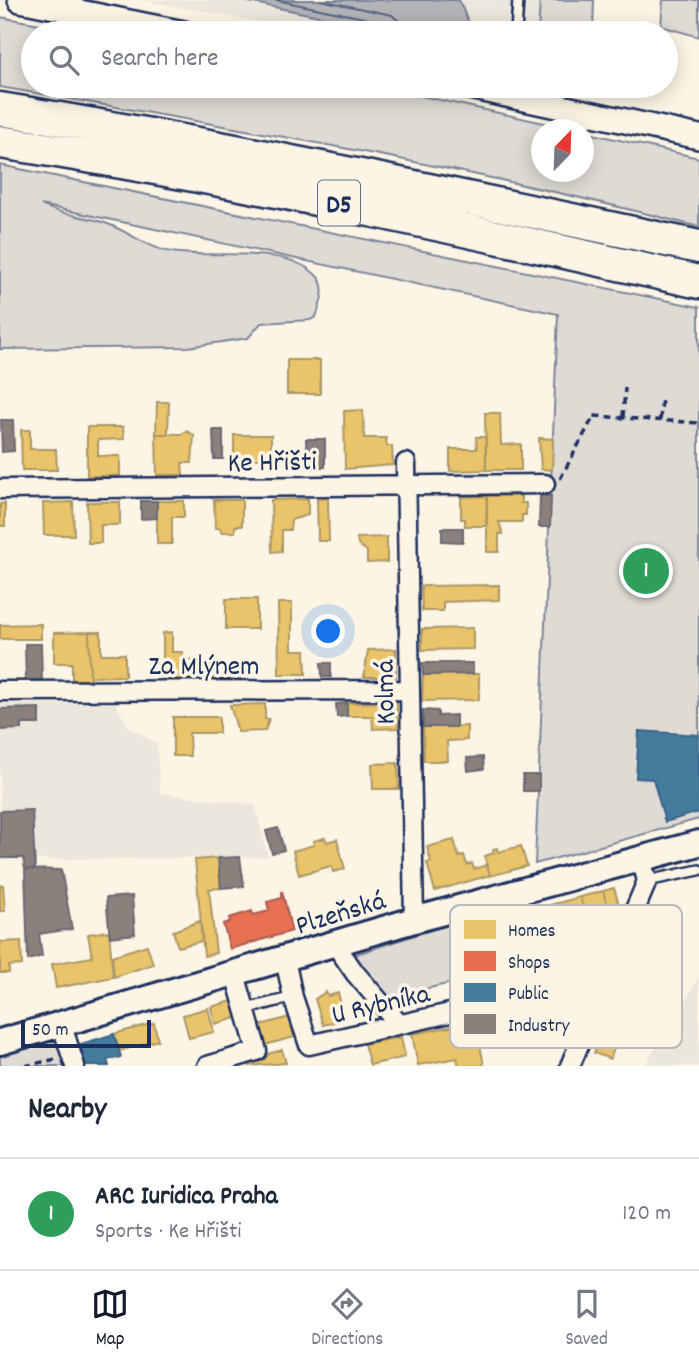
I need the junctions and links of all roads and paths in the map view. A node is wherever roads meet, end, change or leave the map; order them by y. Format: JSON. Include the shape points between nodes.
{"nodes":[{"id":1,"x":20,"y":0,"type":"edge"},
{"id":2,"x":518,"y":0,"type":"edge"},
{"id":3,"x":124,"y":21,"type":"edge"},
{"id":4,"x":517,"y":21,"type":"edge"},
{"id":5,"x":540,"y":98,"type":"edge"},
{"id":6,"x":0,"y":109,"type":"edge"},
{"id":7,"x":699,"y":137,"type":"edge"},
{"id":8,"x":0,"y":142,"type":"edge"},
{"id":9,"x":699,"y":247,"type":"edge"},
{"id":10,"x":699,"y":282,"type":"edge"},
{"id":11,"x":625,"y":388,"type":"dead end"},
{"id":12,"x":662,"y":397,"type":"dead end"},
{"id":13,"x":623,"y":417,"type":"junction"},
{"id":14,"x":660,"y":420,"type":"junction"},
{"id":15,"x":699,"y":422,"type":"edge"},
{"id":16,"x":406,"y":463,"type":"dead end"},
{"id":17,"x":545,"y":484,"type":"joint"},
{"id":18,"x":406,"y":485,"type":"junction"},
{"id":19,"x":0,"y":489,"type":"edge"},
{"id":20,"x":409,"y":690,"type":"junction"},
{"id":21,"x":0,"y":691,"type":"edge"},
{"id":22,"x":699,"y":843,"type":"edge"},
{"id":23,"x":644,"y":869,"type":"junction"},
{"id":24,"x":699,"y":870,"type":"edge"},
{"id":25,"x":502,"y":895,"type":"junction"},
{"id":26,"x":467,"y":905,"type":"edge"},
{"id":27,"x":499,"y":905,"type":"edge"},
{"id":28,"x":630,"y":905,"type":"edge"},
{"id":29,"x":450,"y":910,"type":"edge"},
{"id":30,"x":414,"y":920,"type":"junction"},
{"id":31,"x":335,"y":944,"type":"junction"},
{"id":32,"x":285,"y":959,"type":"junction"},
{"id":33,"x":235,"y":974,"type":"junction"},
{"id":34,"x":293,"y":997,"type":"junction"},
{"id":35,"x":246,"y":1009,"type":"junction"},
{"id":36,"x":450,"y":1013,"type":"edge"},
{"id":37,"x":61,"y":1023,"type":"junction"},
{"id":38,"x":399,"y":1024,"type":"junction"},
{"id":39,"x":0,"y":1042,"type":"edge"},
{"id":40,"x":577,"y":1048,"type":"edge"},
{"id":41,"x":73,"y":1061,"type":"edge"},
{"id":42,"x":25,"y":1066,"type":"edge"},
{"id":43,"x":207,"y":1066,"type":"edge"},
{"id":44,"x":570,"y":1066,"type":"edge"}],
"edges":[{"from":1,"to":3,"type":"street"},
{"from":2,"to":4,"type":"lane"},
{"from":5,"to":7,"type":"street"},
{"from":6,"to":9,"type":"highway","number":"D5","via":[[468,196]]},
{"from":8,"to":10,"type":"highway","number":"D5","via":[[462,227]]},
{"from":11,"to":13,"type":"path"},
{"from":12,"to":14,"type":"path"},
{"from":13,"to":14,"type":"path"},
{"from":13,"to":17,"type":"path","via":[[594,416],[563,477]]},
{"from":14,"to":15,"type":"path"},
{"from":16,"to":18,"type":"street","name":"Kolmá"},
{"from":17,"to":18,"type":"street","name":"Ke Hřišti"},
{"from":18,"to":19,"type":"street","name":"Ke Hřišti"},
{"from":18,"to":20,"type":"street","name":"Kolmá"},
{"from":20,"to":21,"type":"street","name":"Za Mlýnem"},
{"from":20,"to":30,"type":"street","name":"Kolmá"},
{"from":22,"to":23,"type":"main road","name":"Plzeňská"},
{"from":23,"to":24,"type":"lane"},
{"from":23,"to":25,"type":"main road","name":"Plzeňská"},
{"from":23,"to":28,"type":"street"},
{"from":25,"to":26,"type":"main road","name":"Plzeňská"},
{"from":25,"to":27,"type":"street","name":"U Rybníka"},
{"from":29,"to":30,"type":"main road","name":"Plzeňská"},
{"from":30,"to":31,"type":"main road","name":"Plzeňská"},
{"from":31,"to":32,"type":"main road","name":"Plzeňská"},
{"from":31,"to":38,"type":"street"},
{"from":32,"to":33,"type":"main road","name":"Plzeňská"},
{"from":32,"to":34,"type":"street","name":"U Rybníka"},
{"from":33,"to":35,"type":"street"},
{"from":33,"to":37,"type":"main road","name":"Plzeňská"},
{"from":34,"to":35,"type":"lane"},
{"from":34,"to":38,"type":"street","name":"U Rybníka","via":[[309,1045]]},
{"from":35,"to":43,"type":"street","via":[[257,1051]]},
{"from":36,"to":38,"type":"street","name":"U Rybníka"},
{"from":37,"to":39,"type":"main road","name":"Plzeňská"},
{"from":37,"to":41,"type":"street"},
{"from":40,"to":44,"type":"street"},
{"from":41,"to":42,"type":"path"}]}
